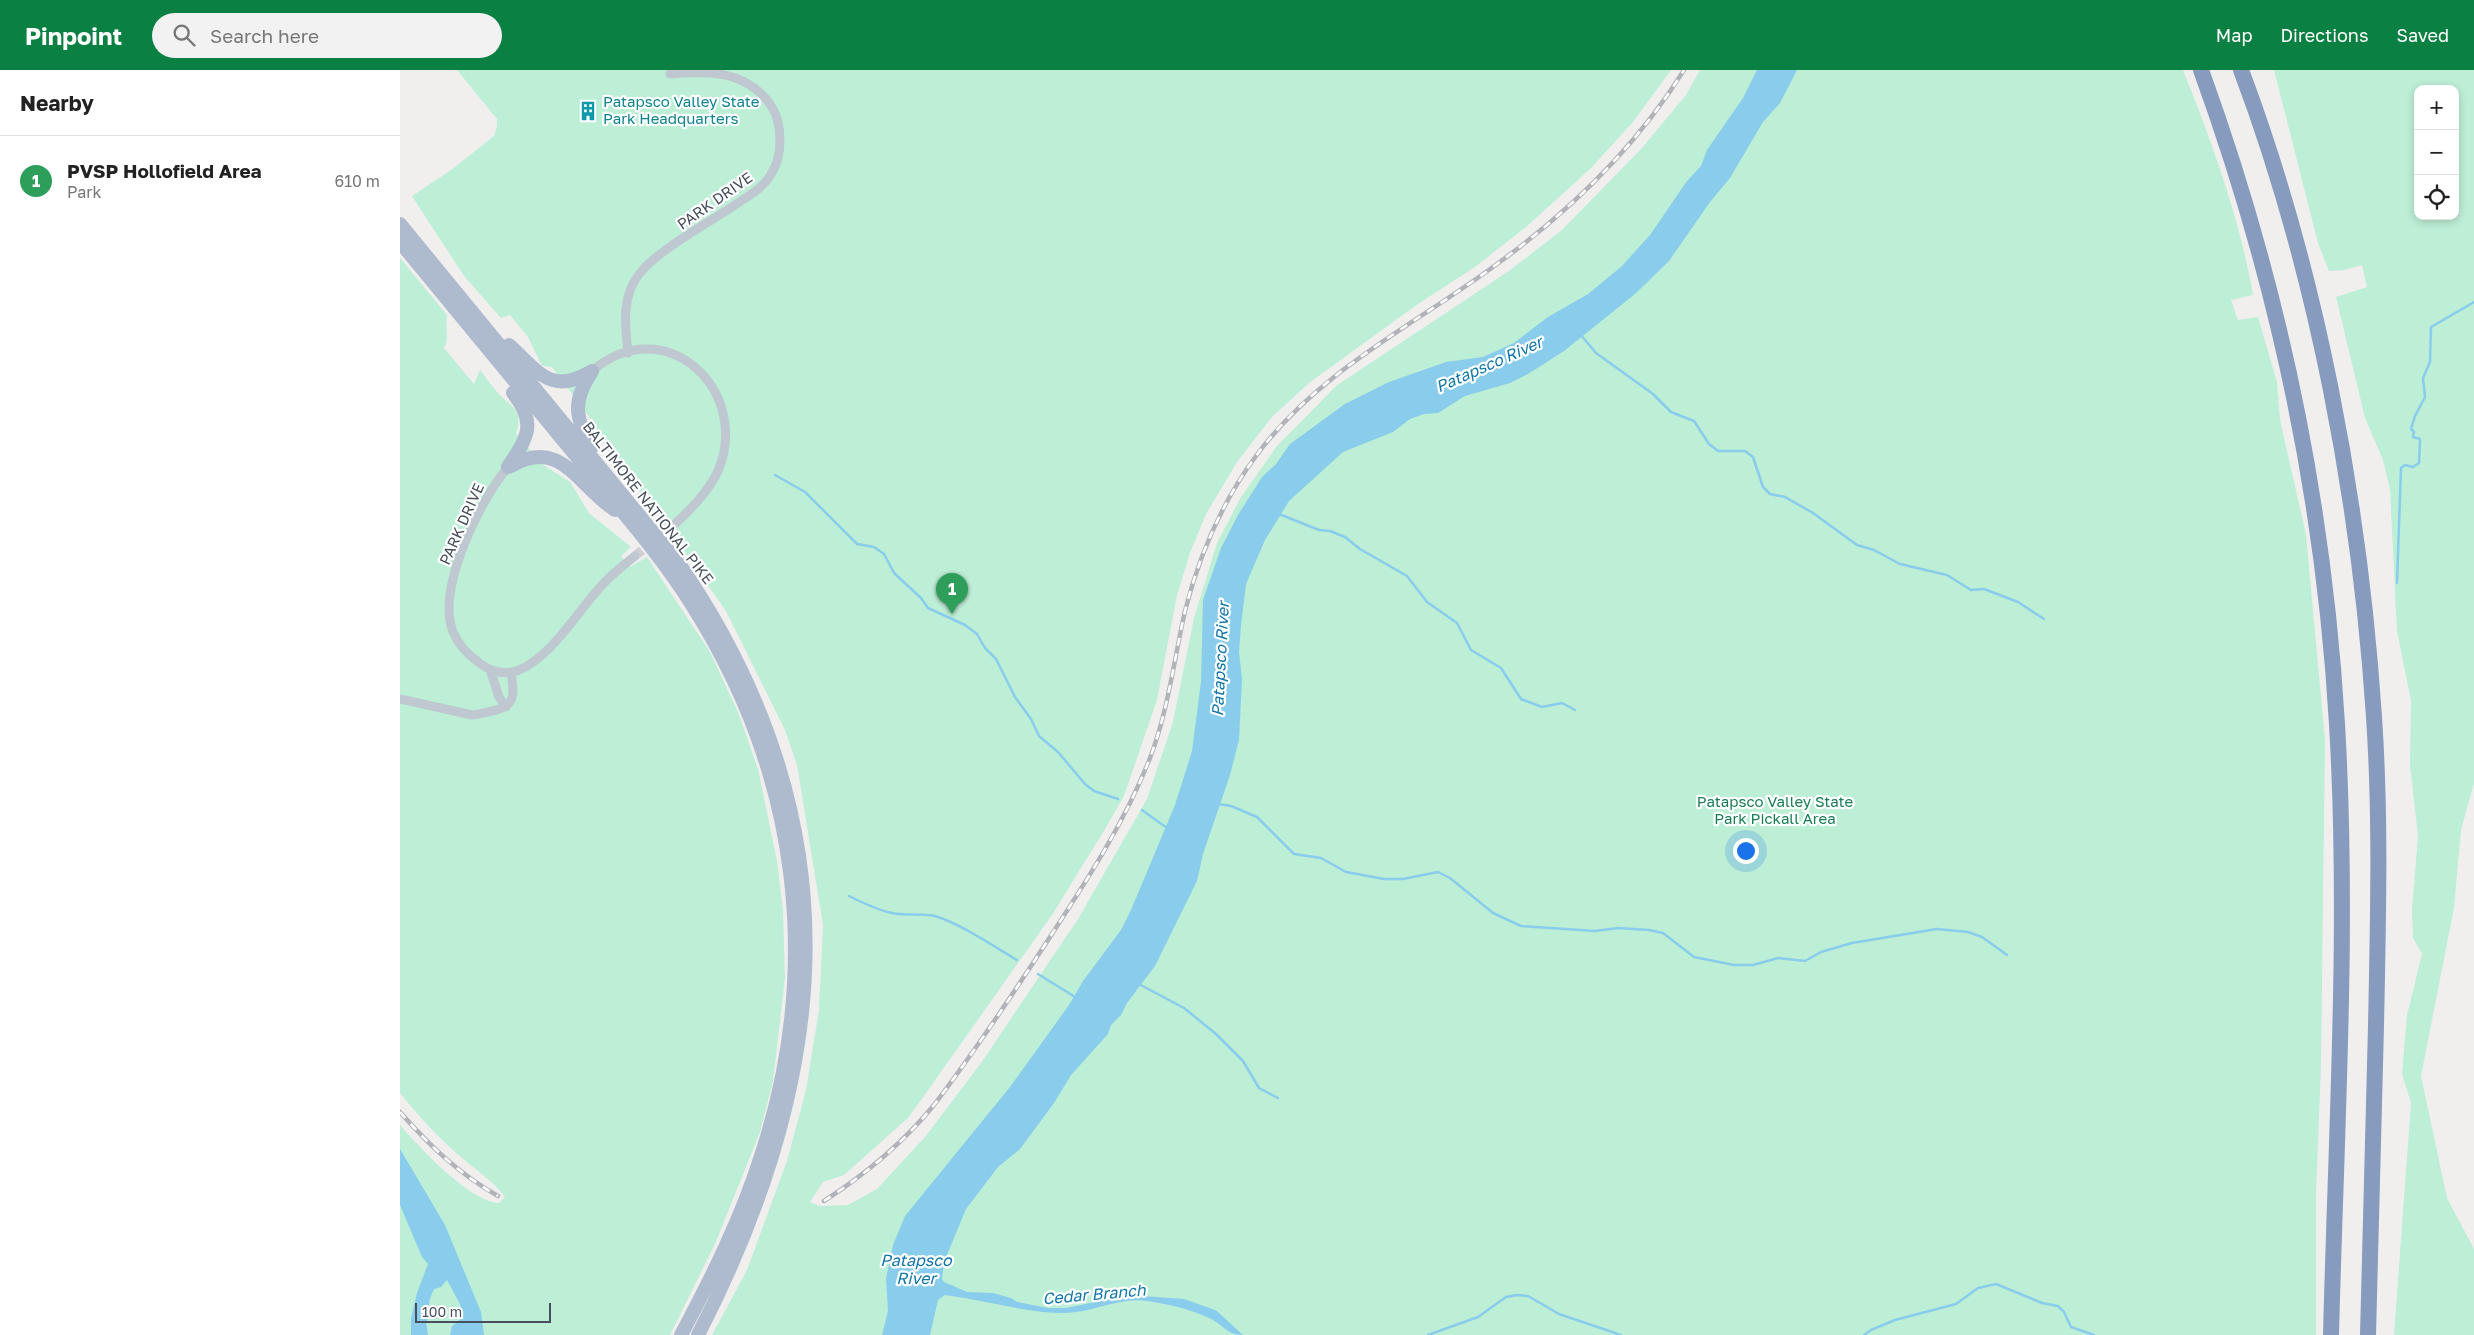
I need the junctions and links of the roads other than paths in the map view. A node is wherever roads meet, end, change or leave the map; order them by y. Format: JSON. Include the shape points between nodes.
{"nodes":[{"id":1,"x":2201,"y":70,"type":"edge"},
{"id":2,"x":2241,"y":70,"type":"edge"},
{"id":3,"x":670,"y":74,"type":"dead end"},
{"id":4,"x":400,"y":224,"type":"edge"},
{"id":5,"x":400,"y":242,"type":"edge"},
{"id":6,"x":477,"y":317,"type":"junction"},
{"id":7,"x":477,"y":335,"type":"junction"},
{"id":8,"x":628,"y":353,"type":"junction"},
{"id":9,"x":592,"y":371,"type":"junction"},
{"id":10,"x":508,"y":467,"type":"junction"},
{"id":11,"x":614,"y":484,"type":"junction"},
{"id":12,"x":627,"y":518,"type":"junction"},
{"id":13,"x":675,"y":524,"type":"tunnel mouth"},
{"id":14,"x":635,"y":556,"type":"tunnel mouth"},
{"id":15,"x":490,"y":669,"type":"junction"},
{"id":16,"x":511,"y":673,"type":"junction"},
{"id":17,"x":400,"y":699,"type":"edge"},
{"id":18,"x":506,"y":708,"type":"junction"},
{"id":19,"x":681,"y":1335,"type":"edge"},
{"id":20,"x":698,"y":1335,"type":"edge"},
{"id":21,"x":2331,"y":1335,"type":"edge"},
{"id":22,"x":2368,"y":1335,"type":"edge"}],
"edges":[{"from":1,"to":21,"type":"highway","via":[[2234,169],[2278,326],[2306,462],[2326,601],[2337,721],[2341,853]]},
{"from":2,"to":22,"type":"highway","via":[[2293,236],[2314,318],[2342,454],[2363,595],[2374,719],[2378,852]]},
{"from":3,"to":8,"type":"street","name":"PARK DRIVE","via":[[717,72],[749,83],[772,108],[779,128],[780,147],[771,175],[758,190],[656,258],[639,273],[630,290],[626,308]]},
{"from":4,"to":6,"type":"main road","name":"BALTIMORE NATIONAL PIKE"},
{"from":5,"to":7,"type":"main road","name":"BALTIMORE NATIONAL PIKE"},
{"from":6,"to":9,"type":"main road","via":[[536,371],[552,381],[568,382]]},
{"from":6,"to":11,"type":"main road","name":"BALTIMORE NATIONAL PIKE"},
{"from":7,"to":10,"type":"main road","via":[[494,369],[528,415],[528,433]]},
{"from":7,"to":12,"type":"main road","name":"BALTIMORE NATIONAL PIKE"},
{"from":8,"to":9,"type":"street","via":[[607,360]]},
{"from":8,"to":13,"type":"street","via":[[659,349],[683,357],[705,376],[722,409],[726,433],[718,470],[705,493]]},
{"from":9,"to":11,"type":"main road","via":[[580,393],[577,406],[579,422]]},
{"from":10,"to":12,"type":"main road","via":[[522,459],[546,455],[557,460],[600,500]]},
{"from":10,"to":15,"type":"street","name":"PARK DRIVE","via":[[489,493],[466,541],[453,580],[450,605],[453,631],[459,642],[478,662]]},
{"from":11,"to":20,"type":"main road","name":"BALTIMORE NATIONAL PIKE","via":[[680,565],[728,640],[748,682],[768,731],[790,807],[803,892],[806,978],[797,1063],[787,1110],[759,1199],[720,1294]]},
{"from":12,"to":19,"type":"main road","name":"BALTIMORE NATIONAL PIKE","via":[[691,602],[717,645],[740,693],[778,802],[793,905],[793,1012],[775,1109],[728,1241]]},
{"from":14,"to":16,"type":"street","via":[[597,590],[536,660]]},
{"from":15,"to":16,"type":"street","name":"PARK DRIVE"},
{"from":15,"to":18,"type":"street","via":[[498,697]]},
{"from":16,"to":18,"type":"street","via":[[513,695]]},
{"from":17,"to":18,"type":"street","via":[[472,714]]}]}
